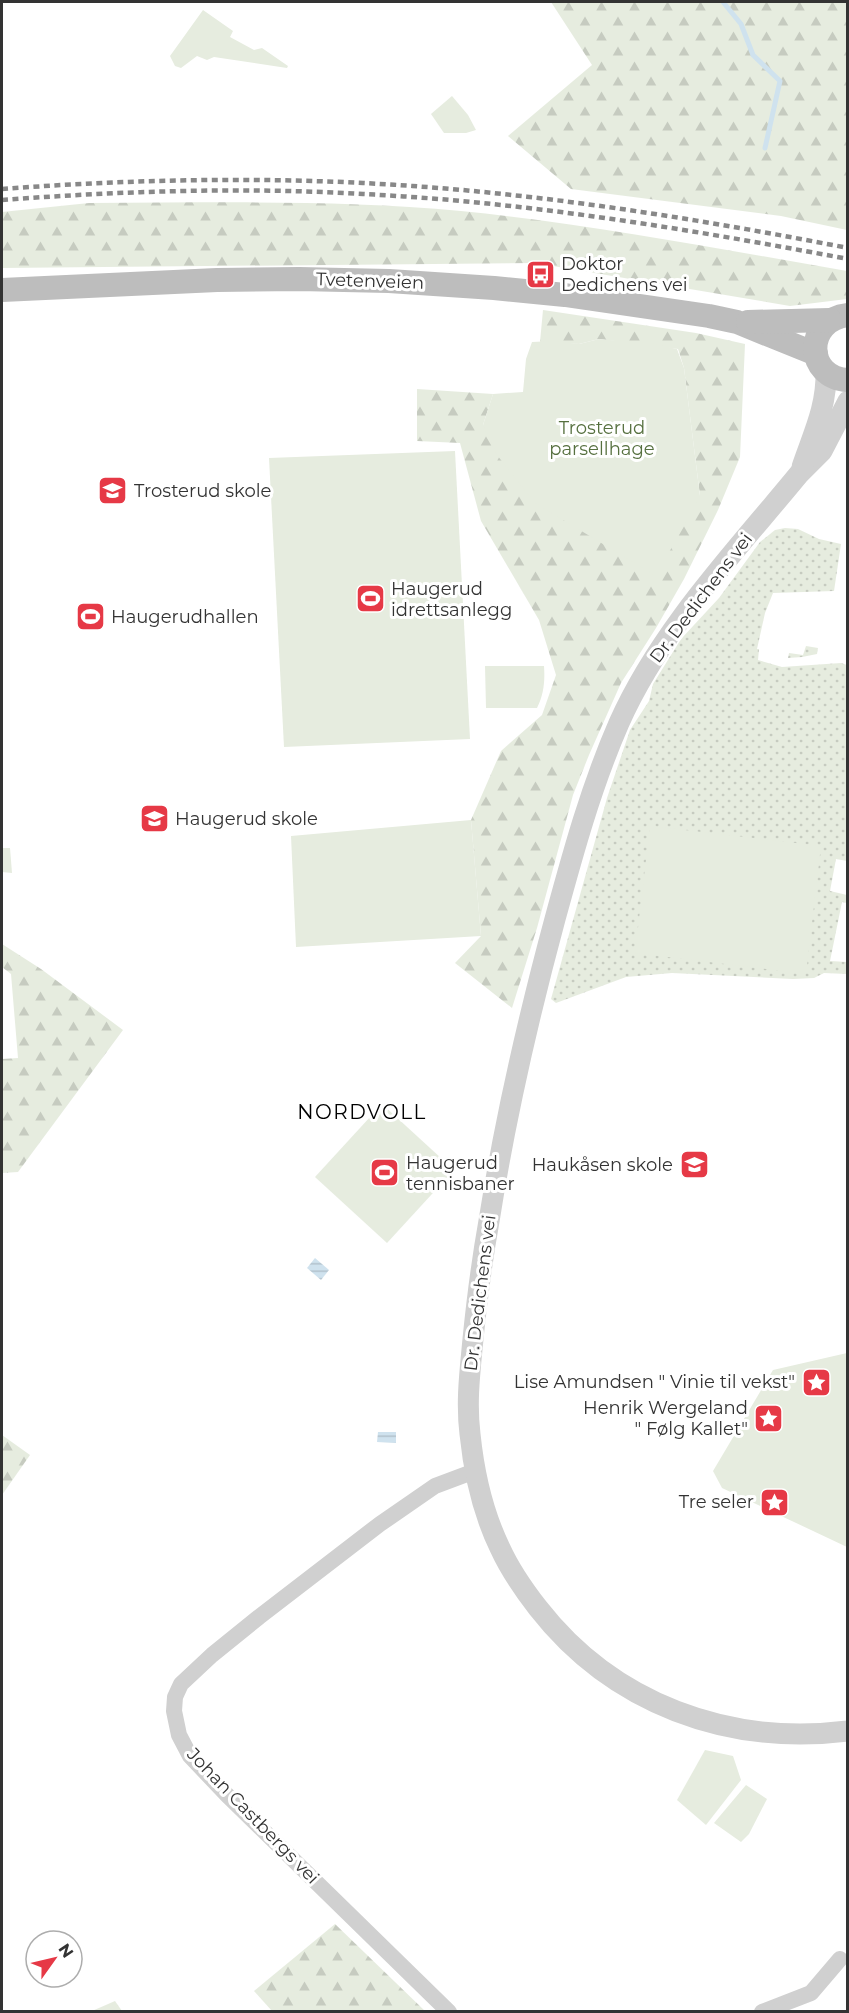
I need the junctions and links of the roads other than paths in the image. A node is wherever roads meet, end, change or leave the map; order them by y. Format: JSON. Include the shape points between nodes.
{"nodes":[{"id":1,"x":2,"y":290,"type":"edge"},
{"id":2,"x":839,"y":317,"type":"edge"},
{"id":3,"x":783,"y":331,"type":"junction"},
{"id":4,"x":830,"y":368,"type":"edge"},
{"id":5,"x":848,"y":401,"type":"edge"},
{"id":6,"x":800,"y":474,"type":"junction"},
{"id":7,"x":475,"y":1471,"type":"junction"},
{"id":8,"x":848,"y":1731,"type":"edge"},
{"id":9,"x":840,"y":1959,"type":"dead end"},
{"id":10,"x":449,"y":2012,"type":"edge"},
{"id":11,"x":762,"y":2012,"type":"edge"}],
"edges":[{"from":1,"to":3,"type":"main road","name":"Tvetenveien","via":[[217,280],[389,281],[565,295]]},
{"from":2,"to":3,"type":"main road","name":"Tvetenveien"},
{"from":2,"to":4,"type":"main road","via":[[816,339]]},
{"from":3,"to":4,"type":"main road","name":"Tvetenveien"},
{"from":4,"to":6,"type":"street","name":"Dr. Dedichens vei","via":[[821,417]]},
{"from":5,"to":6,"type":"street","name":"Dr. Dedichens vei","via":[[822,451]]},
{"from":6,"to":7,"type":"street","name":"Dr. Dedichens vei","via":[[656,655],[619,723],[580,824],[519,1063],[480,1274],[468,1410]]},
{"from":7,"to":8,"type":"street","name":"Dr. Dedichens vei","via":[[500,1549],[526,1593],[556,1630],[612,1678],[660,1705],[729,1728],[801,1735]]},
{"from":7,"to":10,"type":"street","name":"Johan Castbergs vei","via":[[435,1486],[259,1617],[181,1684],[174,1711],[179,1735],[190,1756]]},
{"from":9,"to":11,"type":"street","via":[[811,1993]]}]}
